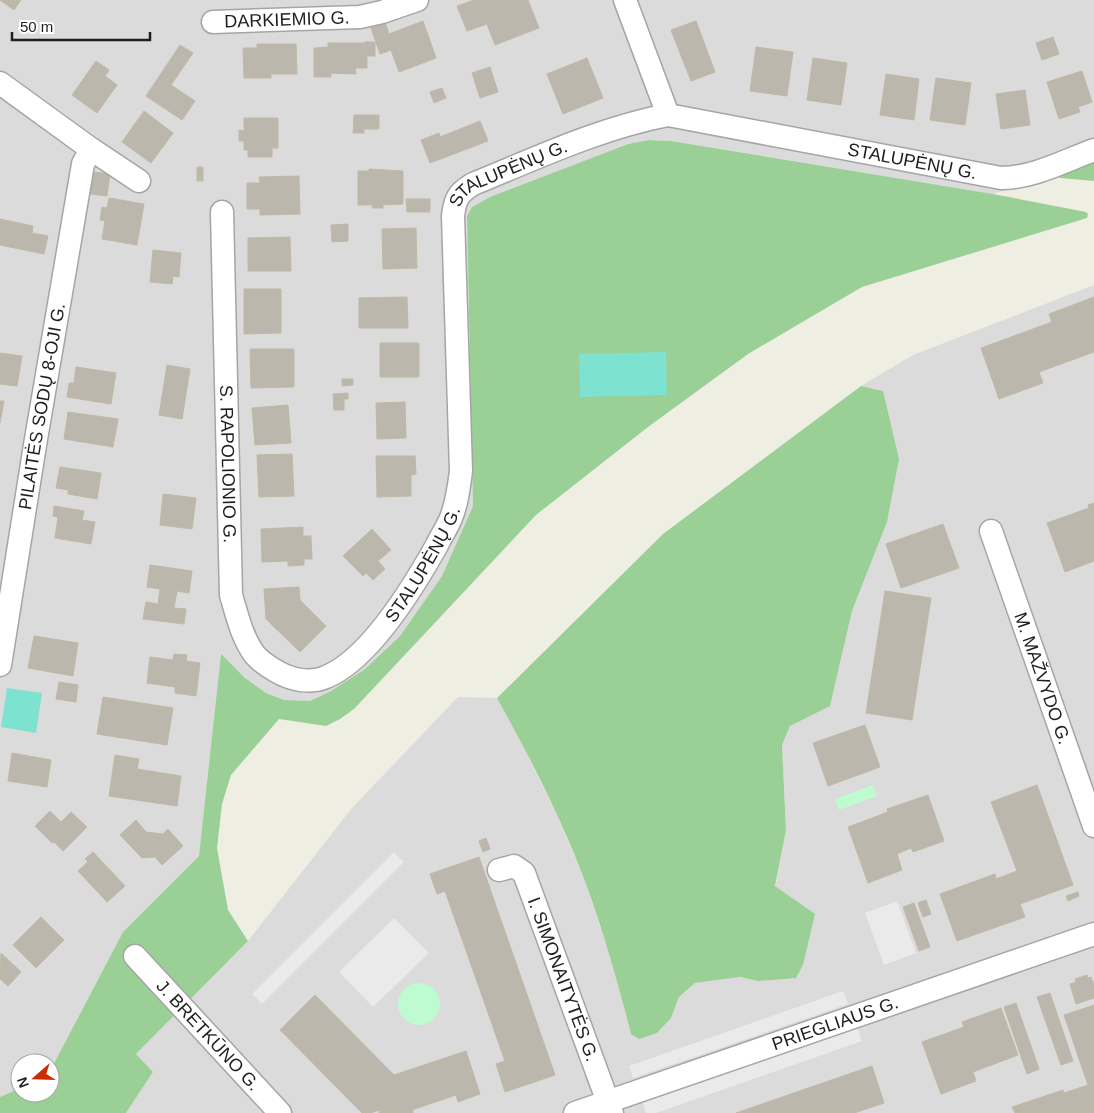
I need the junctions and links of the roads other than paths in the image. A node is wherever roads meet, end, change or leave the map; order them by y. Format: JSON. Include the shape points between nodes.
{"nodes":[{"id":1,"x":417,"y":0,"type":"edge"},
{"id":2,"x":625,"y":0,"type":"edge"},
{"id":3,"x":213,"y":22,"type":"dead end"},
{"id":4,"x":0,"y":83,"type":"edge"},
{"id":5,"x":668,"y":115,"type":"junction"},
{"id":6,"x":91,"y":149,"type":"junction"},
{"id":7,"x":1094,"y":150,"type":"edge"},
{"id":8,"x":139,"y":181,"type":"dead end"},
{"id":9,"x":222,"y":212,"type":"dead end"},
{"id":10,"x":991,"y":532,"type":"dead end"},
{"id":11,"x":0,"y":665,"type":"edge"},
{"id":12,"x":304,"y":681,"type":"joint"},
{"id":13,"x":1094,"y":826,"type":"edge"},
{"id":14,"x":499,"y":870,"type":"dead end"},
{"id":15,"x":1094,"y":934,"type":"edge"},
{"id":16,"x":136,"y":956,"type":"dead end"},
{"id":17,"x":609,"y":1107,"type":"edge"},
{"id":18,"x":280,"y":1113,"type":"edge"},
{"id":19,"x":575,"y":1113,"type":"edge"}],
"edges":[{"from":1,"to":3,"type":"street","name":"DARKIEMIO G.","via":[[360,16]]},
{"from":2,"to":5,"type":"street"},
{"from":4,"to":6,"type":"street"},
{"from":5,"to":7,"type":"street","name":"STALUPĖNŲ G.","via":[[1001,178],[1028,175]]},
{"from":5,"to":12,"type":"street","name":"STALUPĖNŲ G.","via":[[637,121],[580,141],[461,191],[454,204],[453,216],[461,470],[459,495],[451,520],[389,621],[343,667],[325,678]]},
{"from":6,"to":8,"type":"street"},
{"from":6,"to":11,"type":"street","name":"PILAITĖS SODŲ 8-OJI G.","via":[[83,164]]},
{"from":9,"to":12,"type":"street","name":"S. RAPOLIONIO G.","via":[[231,595],[243,634],[256,656],[285,677]]},
{"from":10,"to":13,"type":"street","name":"M. MAŽVYDO G."},
{"from":14,"to":17,"type":"street","name":"I. SIMONAITYTĖS G.","via":[[514,866],[524,873]]},
{"from":15,"to":17,"type":"street","name":"PRIEGLIAUS G."},
{"from":16,"to":18,"type":"street","name":"J. BRETKŪNO G."},
{"from":17,"to":19,"type":"street","name":"PRIEGLIAUS G."}]}
